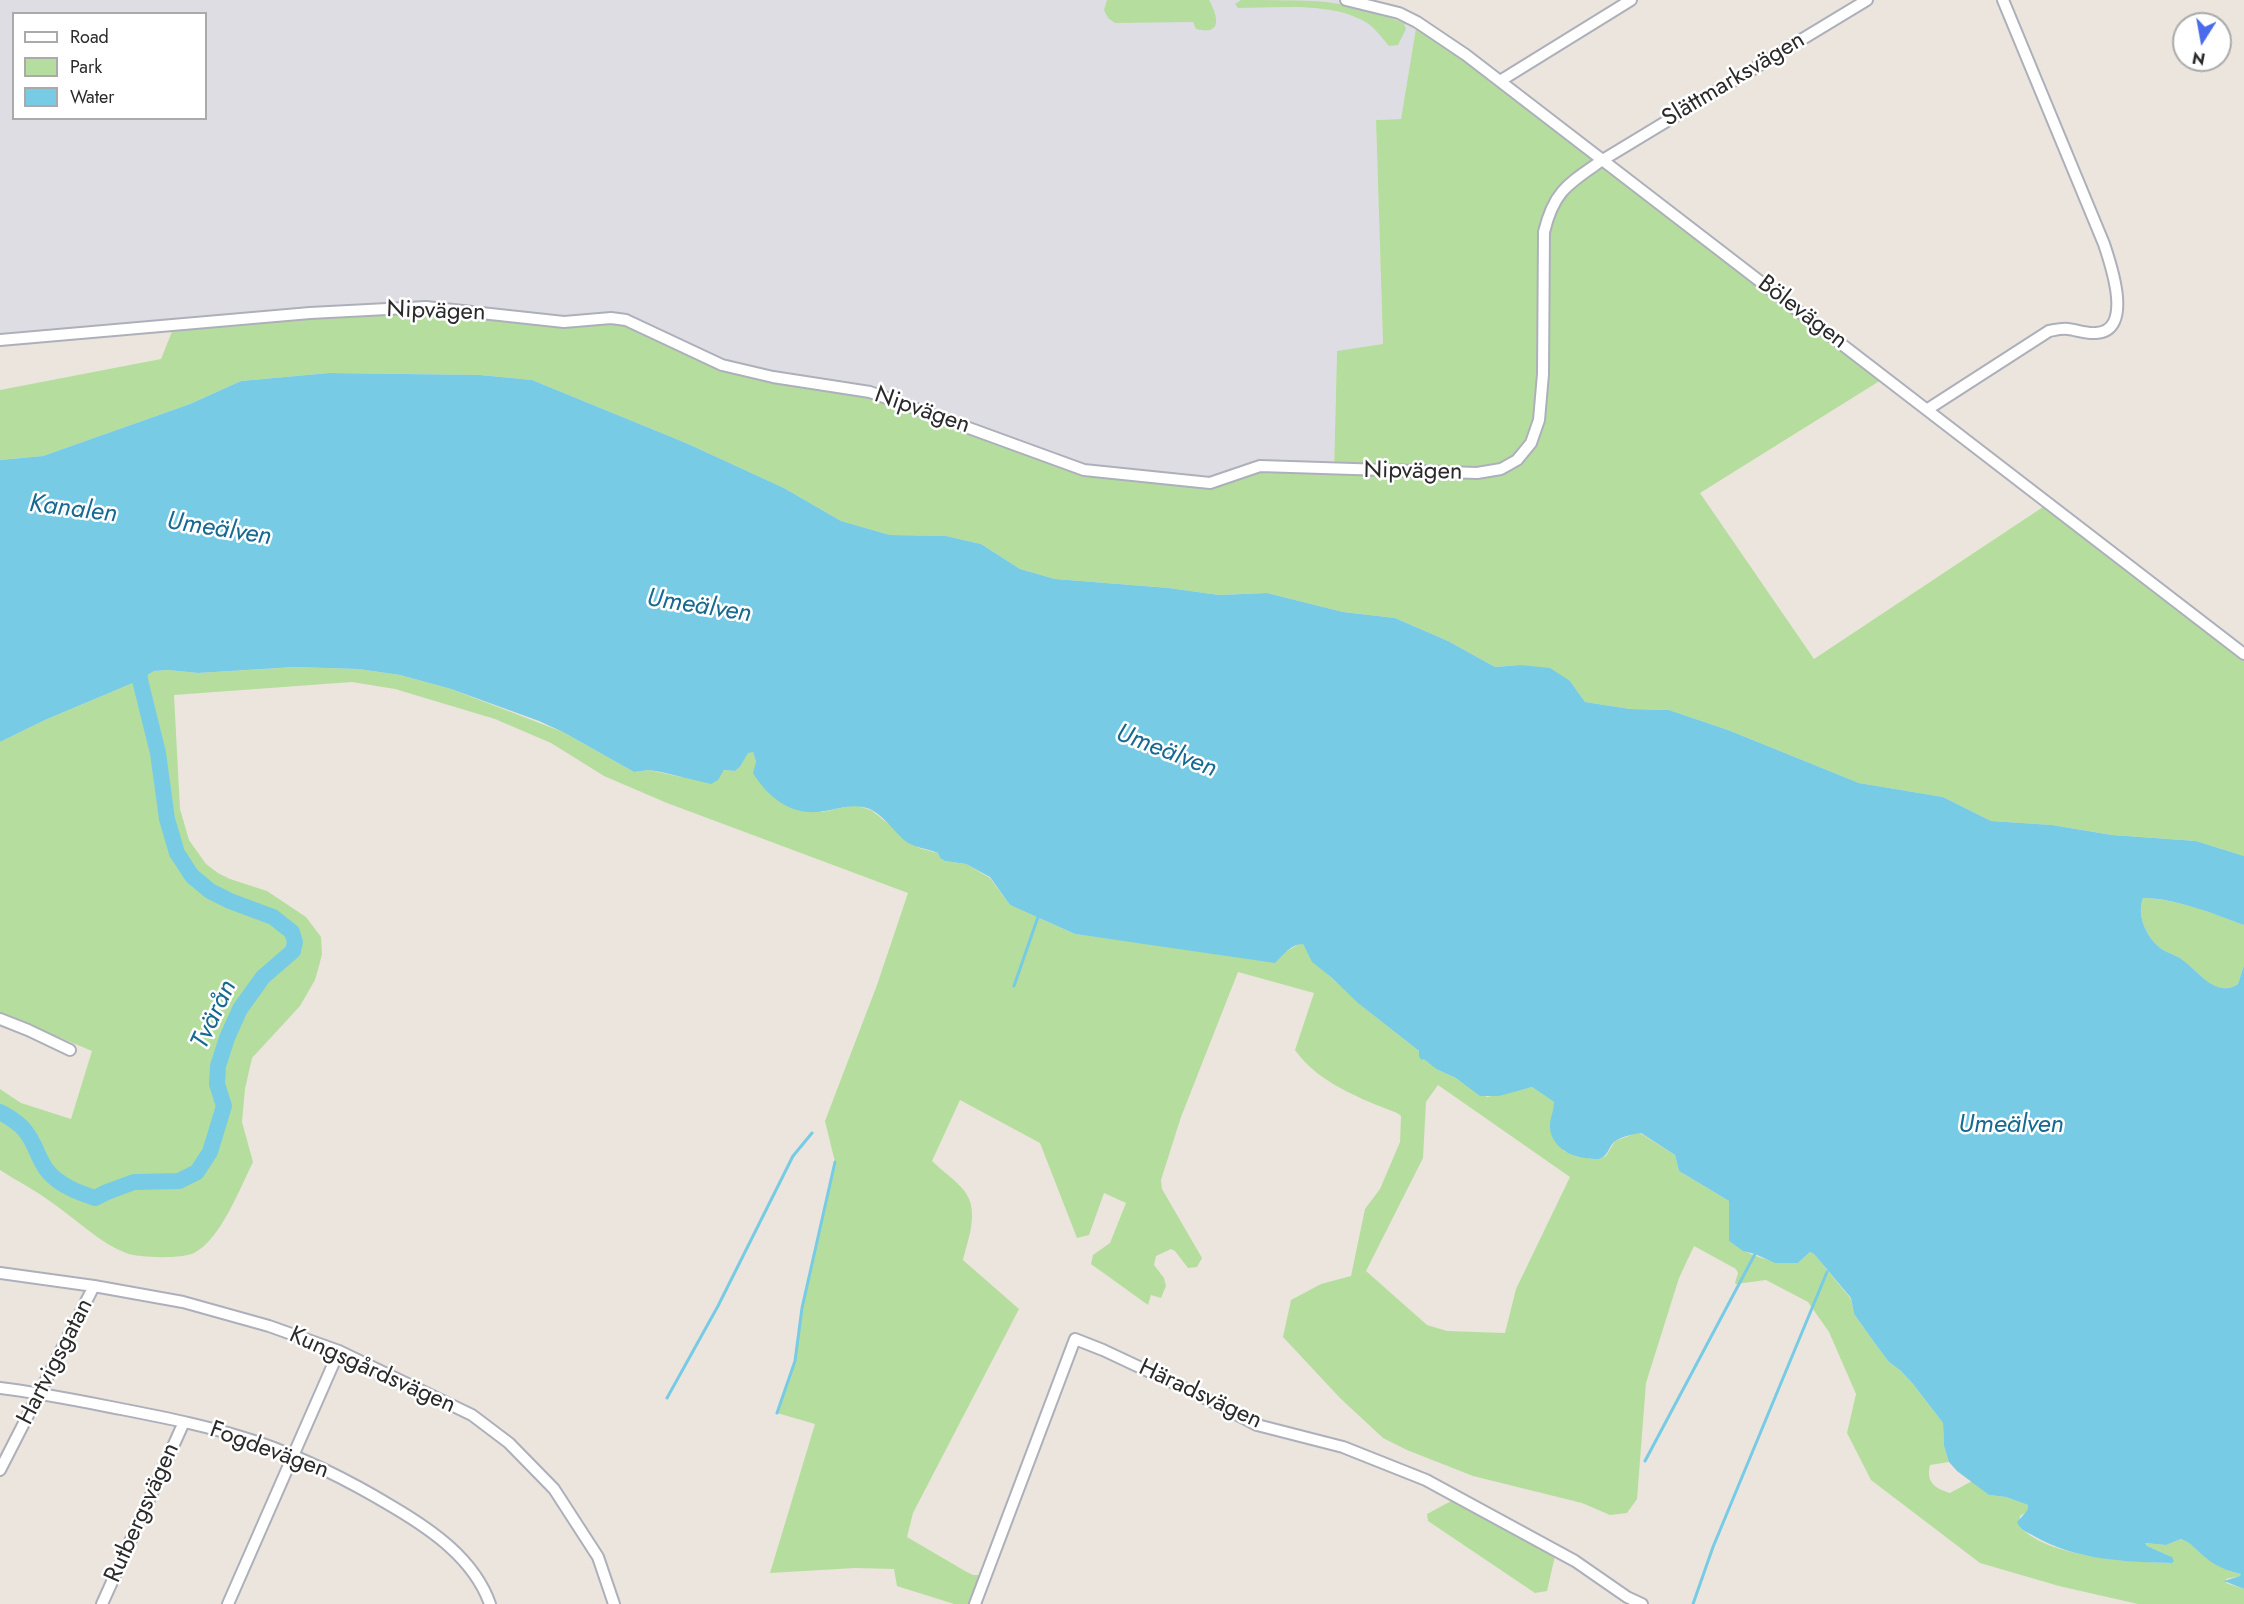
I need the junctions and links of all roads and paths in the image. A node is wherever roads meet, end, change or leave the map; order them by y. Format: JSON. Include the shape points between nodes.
{"nodes":[{"id":1,"x":1346,"y":0,"type":"edge"},
{"id":2,"x":1631,"y":0,"type":"edge"},
{"id":3,"x":1867,"y":0,"type":"edge"},
{"id":4,"x":2003,"y":0,"type":"edge"},
{"id":5,"x":1500,"y":81,"type":"junction"},
{"id":6,"x":1601,"y":161,"type":"junction"},
{"id":7,"x":0,"y":340,"type":"edge"},
{"id":8,"x":1928,"y":409,"type":"junction"},
{"id":9,"x":2244,"y":654,"type":"edge"},
{"id":10,"x":0,"y":1019,"type":"edge"},
{"id":11,"x":70,"y":1050,"type":"dead end"},
{"id":12,"x":0,"y":1273,"type":"edge"},
{"id":13,"x":94,"y":1286,"type":"junction"},
{"id":14,"x":339,"y":1351,"type":"junction"},
{"id":15,"x":0,"y":1388,"type":"edge"},
{"id":16,"x":41,"y":1393,"type":"junction"},
{"id":17,"x":184,"y":1422,"type":"junction"},
{"id":18,"x":293,"y":1457,"type":"junction"},
{"id":19,"x":0,"y":1470,"type":"edge"},
{"id":20,"x":102,"y":1604,"type":"edge"},
{"id":21,"x":228,"y":1604,"type":"edge"},
{"id":22,"x":490,"y":1604,"type":"edge"},
{"id":23,"x":614,"y":1604,"type":"edge"},
{"id":24,"x":975,"y":1604,"type":"edge"},
{"id":25,"x":1642,"y":1604,"type":"edge"}],
"edges":[{"from":1,"to":5,"type":"street","name":"Bölevägen","via":[[1399,13],[1417,22]]},
{"from":2,"to":5,"type":"street"},
{"from":3,"to":6,"type":"street","name":"Slättmarksvägen"},
{"from":4,"to":8,"type":"street","via":[[2104,244],[2114,276],[2115,324],[2098,333],[2049,331]]},
{"from":5,"to":6,"type":"street","name":"Bölevägen"},
{"from":6,"to":7,"type":"street","name":"Nipvägen","via":[[1558,196],[1544,232],[1543,374],[1539,420],[1530,443],[1517,460],[1501,469],[1477,473],[1260,466],[1210,483],[1084,470],[870,392],[722,365],[626,320],[611,318],[564,322],[426,307],[243,318]]},
{"from":6,"to":8,"type":"street","name":"Bölevägen"},
{"from":8,"to":9,"type":"street","name":"Bölevägen"},
{"from":10,"to":11,"type":"street"},
{"from":12,"to":13,"type":"street","name":"Kungsgårdsvägen"},
{"from":13,"to":14,"type":"street","name":"Kungsgårdsvägen","via":[[183,1302]]},
{"from":13,"to":16,"type":"street","name":"Hartvigsgatan"},
{"from":14,"to":18,"type":"street"},
{"from":14,"to":23,"type":"street","name":"Kungsgårdsvägen","via":[[472,1415],[509,1443],[554,1489],[598,1557]]},
{"from":15,"to":16,"type":"street","name":"Fogdevägen"},
{"from":16,"to":17,"type":"street","name":"Fogdevägen"},
{"from":16,"to":19,"type":"street","name":"Hartvigsgatan"},
{"from":17,"to":18,"type":"street","name":"Fogdevägen"},
{"from":17,"to":20,"type":"street","name":"Rutbergsvägen"},
{"from":18,"to":21,"type":"street"},
{"from":18,"to":22,"type":"street","name":"Fogdevägen","via":[[358,1486],[450,1545],[472,1572]]},
{"from":24,"to":25,"type":"street","name":"Häradsvägen","via":[[1075,1339],[1257,1425],[1343,1447],[1426,1480],[1575,1561]]}]}
